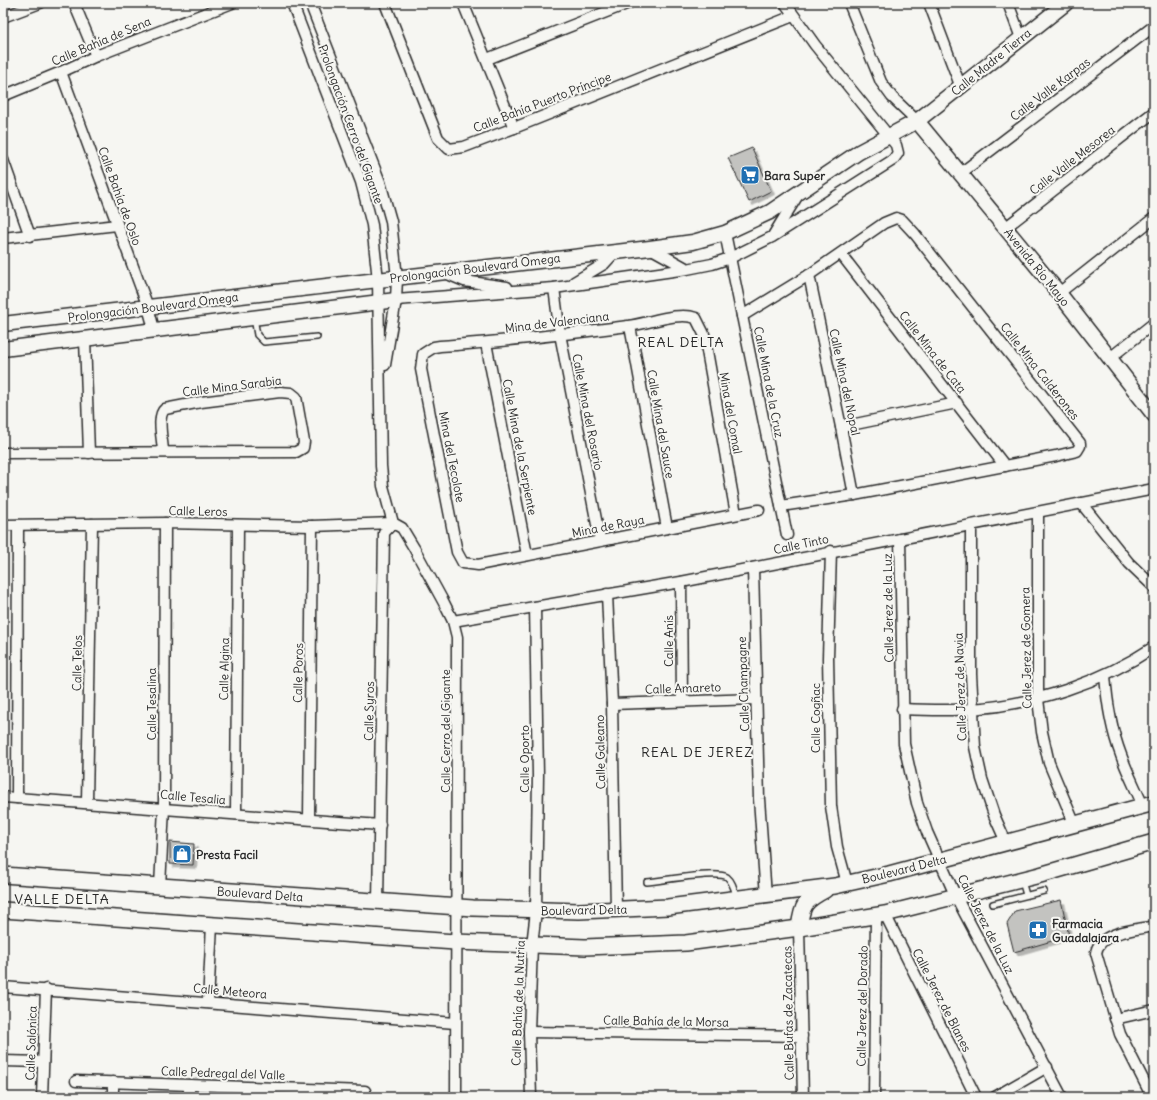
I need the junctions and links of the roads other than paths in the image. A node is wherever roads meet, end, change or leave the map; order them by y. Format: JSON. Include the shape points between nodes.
{"nodes":[{"id":1,"x":40,"y":3,"type":"edge"},
{"id":2,"x":74,"y":3,"type":"edge"},
{"id":3,"x":232,"y":3,"type":"edge"},
{"id":4,"x":292,"y":3,"type":"edge"},
{"id":5,"x":310,"y":3,"type":"edge"},
{"id":6,"x":385,"y":3,"type":"edge"},
{"id":7,"x":464,"y":3,"type":"edge"},
{"id":8,"x":629,"y":3,"type":"edge"},
{"id":9,"x":785,"y":3,"type":"edge"},
{"id":10,"x":849,"y":3,"type":"edge"},
{"id":11,"x":929,"y":3,"type":"edge"},
{"id":12,"x":1008,"y":3,"type":"edge"},
{"id":13,"x":1066,"y":3,"type":"edge"},
{"id":14,"x":793,"y":16,"type":"junction"},
{"id":15,"x":3,"y":17,"type":"edge"},
{"id":16,"x":1154,"y":26,"type":"edge"},
{"id":17,"x":1021,"y":38,"type":"junction"},
{"id":18,"x":96,"y":56,"type":"junction"},
{"id":19,"x":487,"y":59,"type":"junction"},
{"id":20,"x":61,"y":72,"type":"junction"},
{"id":21,"x":960,"y":85,"type":"junction"},
{"id":22,"x":3,"y":96,"type":"edge"},
{"id":23,"x":1154,"y":112,"type":"edge"},
{"id":24,"x":917,"y":121,"type":"junction"},
{"id":25,"x":514,"y":128,"type":"junction"},
{"id":26,"x":892,"y":140,"type":"junction"},
{"id":27,"x":3,"y":160,"type":"edge"},
{"id":28,"x":961,"y":173,"type":"junction"},
{"id":29,"x":7,"y":182,"type":"edge"},
{"id":30,"x":798,"y":194,"type":"junction"},
{"id":31,"x":1154,"y":218,"type":"edge"},
{"id":32,"x":117,"y":224,"type":"junction"},
{"id":33,"x":1005,"y":228,"type":"junction"},
{"id":34,"x":725,"y":233,"type":"junction"},
{"id":35,"x":30,"y":236,"type":"junction"},
{"id":36,"x":772,"y":237,"type":"junction"},
{"id":37,"x":3,"y":238,"type":"edge"},
{"id":38,"x":650,"y":248,"type":"junction"},
{"id":39,"x":615,"y":252,"type":"junction"},
{"id":40,"x":840,"y":254,"type":"junction"},
{"id":41,"x":730,"y":258,"type":"junction"},
{"id":42,"x":688,"y":269,"type":"junction"},
{"id":43,"x":445,"y":273,"type":"junction"},
{"id":44,"x":809,"y":275,"type":"junction"},
{"id":45,"x":397,"y":278,"type":"junction"},
{"id":46,"x":378,"y":280,"type":"junction"},
{"id":47,"x":567,"y":286,"type":"junction"},
{"id":48,"x":554,"y":288,"type":"junction"},
{"id":49,"x":520,"y":290,"type":"junction"},
{"id":50,"x":1059,"y":293,"type":"junction"},
{"id":51,"x":396,"y":300,"type":"junction"},
{"id":52,"x":378,"y":302,"type":"junction"},
{"id":53,"x":148,"y":307,"type":"junction"},
{"id":54,"x":742,"y":316,"type":"junction"},
{"id":55,"x":253,"y":317,"type":"junction"},
{"id":56,"x":696,"y":318,"type":"joint"},
{"id":57,"x":1154,"y":323,"type":"edge"},
{"id":58,"x":3,"y":324,"type":"edge"},
{"id":59,"x":630,"y":326,"type":"junction"},
{"id":60,"x":154,"y":329,"type":"junction"},
{"id":61,"x":560,"y":334,"type":"junction"},
{"id":62,"x":317,"y":337,"type":"dead end"},
{"id":63,"x":86,"y":339,"type":"junction"},
{"id":64,"x":486,"y":343,"type":"junction"},
{"id":65,"x":3,"y":349,"type":"edge"},
{"id":66,"x":423,"y":354,"type":"joint"},
{"id":67,"x":1110,"y":358,"type":"junction"},
{"id":68,"x":381,"y":386,"type":"junction"},
{"id":69,"x":957,"y":403,"type":"junction"},
{"id":70,"x":1154,"y":414,"type":"edge"},
{"id":71,"x":841,"y":427,"type":"junction"},
{"id":72,"x":164,"y":452,"type":"junction"},
{"id":73,"x":3,"y":453,"type":"edge"},
{"id":74,"x":88,"y":453,"type":"junction"},
{"id":75,"x":1006,"y":466,"type":"junction"},
{"id":76,"x":1154,"y":489,"type":"edge"},
{"id":77,"x":854,"y":495,"type":"junction"},
{"id":78,"x":1082,"y":503,"type":"junction"},
{"id":79,"x":780,"y":506,"type":"junction"},
{"id":80,"x":759,"y":510,"type":"dead end"},
{"id":81,"x":1038,"y":512,"type":"junction"},
{"id":82,"x":736,"y":514,"type":"junction"},
{"id":83,"x":164,"y":523,"type":"junction"},
{"id":84,"x":92,"y":524,"type":"junction"},
{"id":85,"x":238,"y":524,"type":"junction"},
{"id":86,"x":393,"y":524,"type":"junction"},
{"id":87,"x":3,"y":525,"type":"edge"},
{"id":88,"x":18,"y":525,"type":"junction"},
{"id":89,"x":312,"y":526,"type":"junction"},
{"id":90,"x":971,"y":526,"type":"junction"},
{"id":91,"x":667,"y":528,"type":"junction"},
{"id":92,"x":787,"y":535,"type":"dead end"},
{"id":93,"x":900,"y":539,"type":"junction"},
{"id":94,"x":600,"y":540,"type":"junction"},
{"id":95,"x":831,"y":551,"type":"junction"},
{"id":96,"x":527,"y":555,"type":"junction"},
{"id":97,"x":463,"y":563,"type":"joint"},
{"id":98,"x":752,"y":568,"type":"junction"},
{"id":99,"x":681,"y":582,"type":"junction"},
{"id":100,"x":1154,"y":587,"type":"edge"},
{"id":101,"x":607,"y":594,"type":"junction"},
{"id":102,"x":535,"y":607,"type":"junction"},
{"id":103,"x":452,"y":621,"type":"junction"},
{"id":104,"x":1154,"y":647,"type":"edge"},
{"id":105,"x":1105,"y":675,"type":"junction"},
{"id":106,"x":755,"y":699,"type":"junction"},
{"id":107,"x":1038,"y":699,"type":"junction"},
{"id":108,"x":682,"y":701,"type":"junction"},
{"id":109,"x":612,"y":704,"type":"junction"},
{"id":110,"x":902,"y":709,"type":"junction"},
{"id":111,"x":972,"y":709,"type":"junction"},
{"id":112,"x":3,"y":797,"type":"edge"},
{"id":113,"x":17,"y":798,"type":"junction"},
{"id":114,"x":87,"y":802,"type":"junction"},
{"id":115,"x":1149,"y":805,"type":"edge"},
{"id":116,"x":164,"y":808,"type":"junction"},
{"id":117,"x":236,"y":814,"type":"junction"},
{"id":118,"x":309,"y":819,"type":"junction"},
{"id":119,"x":380,"y":825,"type":"junction"},
{"id":120,"x":1075,"y":825,"type":"junction"},
{"id":121,"x":1006,"y":842,"type":"junction"},
{"id":122,"x":1154,"y":842,"type":"edge"},
{"id":123,"x":940,"y":860,"type":"junction"},
{"id":124,"x":3,"y":875,"type":"edge"},
{"id":125,"x":1021,"y":880,"type":"junction"},
{"id":126,"x":647,"y":882,"type":"dead end"},
{"id":127,"x":841,"y":884,"type":"junction"},
{"id":128,"x":160,"y":886,"type":"junction"},
{"id":129,"x":1044,"y":891,"type":"dead end"},
{"id":130,"x":766,"y":896,"type":"junction"},
{"id":131,"x":1026,"y":896,"type":"junction"},
{"id":132,"x":956,"y":897,"type":"junction"},
{"id":133,"x":737,"y":899,"type":"junction"},
{"id":134,"x":378,"y":903,"type":"junction"},
{"id":135,"x":993,"y":904,"type":"dead end"},
{"id":136,"x":457,"y":908,"type":"junction"},
{"id":137,"x":616,"y":909,"type":"junction"},
{"id":138,"x":3,"y":910,"type":"edge"},
{"id":139,"x":536,"y":911,"type":"junction"},
{"id":140,"x":880,"y":915,"type":"junction"},
{"id":141,"x":212,"y":925,"type":"junction"},
{"id":142,"x":1154,"y":926,"type":"edge"},
{"id":143,"x":799,"y":928,"type":"junction"},
{"id":144,"x":455,"y":942,"type":"junction"},
{"id":145,"x":532,"y":945,"type":"junction"},
{"id":146,"x":3,"y":987,"type":"edge"},
{"id":147,"x":46,"y":990,"type":"junction"},
{"id":148,"x":208,"y":1002,"type":"junction"},
{"id":149,"x":1154,"y":1010,"type":"edge"},
{"id":150,"x":1115,"y":1019,"type":"junction"},
{"id":151,"x":455,"y":1023,"type":"junction"},
{"id":152,"x":530,"y":1032,"type":"junction"},
{"id":153,"x":802,"y":1036,"type":"junction"},
{"id":154,"x":3,"y":1061,"type":"edge"},
{"id":155,"x":43,"y":1062,"type":"junction"},
{"id":156,"x":1047,"y":1067,"type":"junction"},
{"id":157,"x":76,"y":1081,"type":"dead end"},
{"id":158,"x":114,"y":1082,"type":"junction"},
{"id":159,"x":190,"y":1085,"type":"junction"},
{"id":160,"x":365,"y":1091,"type":"dead end"},
{"id":161,"x":259,"y":1092,"type":"edge"},
{"id":162,"x":331,"y":1094,"type":"edge"},
{"id":163,"x":42,"y":1097,"type":"edge"},
{"id":164,"x":113,"y":1097,"type":"edge"},
{"id":165,"x":189,"y":1097,"type":"edge"},
{"id":166,"x":456,"y":1097,"type":"edge"},
{"id":167,"x":531,"y":1097,"type":"edge"},
{"id":168,"x":803,"y":1097,"type":"edge"},
{"id":169,"x":874,"y":1097,"type":"edge"},
{"id":170,"x":976,"y":1097,"type":"edge"},
{"id":171,"x":995,"y":1097,"type":"edge"},
{"id":172,"x":1062,"y":1097,"type":"edge"},
{"id":173,"x":1152,"y":1097,"type":"edge"}],
"edges":[{"from":1,"to":15,"type":"street"},
{"from":2,"to":18,"type":"street"},
{"from":3,"to":18,"type":"street","name":"Calle Bahía de Sena"},
{"from":4,"to":46,"type":"street","name":"Prolongación Cerro del Gigante","via":[[361,182],[372,225]]},
{"from":5,"to":45,"type":"street","name":"Prolongación Cerro del Gigante","via":[[386,202],[394,237]]},
{"from":6,"to":25,"type":"street","name":"Calle Bahía Puerto Príncipe","via":[[434,128],[444,145],[449,149],[456,149]]},
{"from":7,"to":19,"type":"street"},
{"from":8,"to":19,"type":"street"},
{"from":9,"to":14,"type":"street"},
{"from":10,"to":24,"type":"street","via":[[881,82],[899,105]]},
{"from":11,"to":21,"type":"street"},
{"from":12,"to":17,"type":"street"},
{"from":13,"to":17,"type":"street","name":"Calle Madre Tierra"},
{"from":14,"to":25,"type":"street","name":"Calle Bahía Puerto Príncipe"},
{"from":14,"to":26,"type":"street"},
{"from":16,"to":28,"type":"street","name":"Calle Valle Karpas"},
{"from":17,"to":21,"type":"street","name":"Calle Madre Tierra"},
{"from":18,"to":20,"type":"street","name":"Calle Bahía de Sena"},
{"from":19,"to":25,"type":"street"},
{"from":20,"to":22,"type":"street","name":"Calle Bahía de Sena"},
{"from":20,"to":32,"type":"street","name":"Calle Bahía de Oslo"},
{"from":21,"to":24,"type":"street","name":"Calle Madre Tierra"},
{"from":23,"to":33,"type":"street","name":"Calle Valle Mesorea"},
{"from":24,"to":26,"type":"street","name":"Prolongación Boulevard Omega"},
{"from":24,"to":28,"type":"street","name":"Avenida Río Mayo"},
{"from":26,"to":30,"type":"street","name":"Prolongación Boulevard Omega","via":[[859,152]]},
{"from":26,"to":36,"type":"street","name":"Prolongación Boulevard Omega","via":[[898,149],[896,157],[884,167]]},
{"from":27,"to":29,"type":"street"},
{"from":28,"to":33,"type":"street","name":"Avenida Río Mayo"},
{"from":29,"to":35,"type":"street"},
{"from":30,"to":34,"type":"street","name":"Prolongación Boulevard Omega","via":[[770,212]]},
{"from":30,"to":36,"type":"street"},
{"from":31,"to":50,"type":"street"},
{"from":32,"to":35,"type":"street"},
{"from":32,"to":53,"type":"street","name":"Calle Bahía de Oslo"},
{"from":33,"to":50,"type":"street","name":"Avenida Río Mayo"},
{"from":34,"to":38,"type":"street","name":"Prolongación Boulevard Omega","via":[[693,242]]},
{"from":34,"to":41,"type":"street","name":"Calle Mina de la Cruz"},
{"from":35,"to":37,"type":"street"},
{"from":36,"to":41,"type":"street","name":"Prolongación Boulevard Omega"},
{"from":38,"to":39,"type":"street","name":"Prolongación Boulevard Omega"},
{"from":38,"to":42,"type":"street"},
{"from":39,"to":43,"type":"street","name":"Prolongación Boulevard Omega"},
{"from":39,"to":47,"type":"street","via":[[604,264]]},
{"from":40,"to":44,"type":"street","name":"Calle Mina Calderones"},
{"from":40,"to":69,"type":"street","name":"Calle Mina de Cata"},
{"from":40,"to":75,"type":"street","name":"Calle Mina Calderones","via":[[884,223],[896,218],[902,220],[1080,443],[1077,451]]},
{"from":41,"to":42,"type":"street","name":"Prolongación Boulevard Omega"},
{"from":41,"to":54,"type":"street","name":"Calle Mina de la Cruz"},
{"from":42,"to":47,"type":"street","name":"Prolongación Boulevard Omega"},
{"from":43,"to":45,"type":"street","name":"Prolongación Boulevard Omega"},
{"from":43,"to":49,"type":"street","via":[[464,281]]},
{"from":44,"to":54,"type":"street","name":"Calle Mina Calderones"},
{"from":44,"to":71,"type":"street","name":"Calle Mina del Nopal"},
{"from":45,"to":46,"type":"street","name":"Prolongación Boulevard Omega"},
{"from":45,"to":51,"type":"street"},
{"from":46,"to":52,"type":"street"},
{"from":46,"to":53,"type":"street","name":"Prolongación Boulevard Omega"},
{"from":47,"to":48,"type":"street","name":"Prolongación Boulevard Omega"},
{"from":48,"to":49,"type":"street","name":"Prolongación Boulevard Omega"},
{"from":48,"to":61,"type":"street","name":"Calle Mina del Rosario"},
{"from":49,"to":51,"type":"street","name":"Prolongación Boulevard Omega"},
{"from":50,"to":67,"type":"street","name":"Avenida Río Mayo"},
{"from":51,"to":52,"type":"street","name":"Prolongación Boulevard Omega"},
{"from":51,"to":68,"type":"street"},
{"from":52,"to":55,"type":"street","name":"Prolongación Boulevard Omega"},
{"from":52,"to":68,"type":"street"},
{"from":53,"to":58,"type":"street","name":"Prolongación Boulevard Omega"},
{"from":53,"to":60,"type":"street","name":"Calle Bahía de Oslo"},
{"from":54,"to":79,"type":"street","name":"Calle Mina de la Cruz"},
{"from":55,"to":60,"type":"street","name":"Prolongación Boulevard Omega"},
{"from":55,"to":62,"type":"lane","via":[[257,335],[264,342]]},
{"from":56,"to":59,"type":"street","name":"Mina de Valenciana","via":[[684,316]]},
{"from":56,"to":82,"type":"street","name":"Mina del Comal","via":[[704,334]]},
{"from":57,"to":67,"type":"street"},
{"from":59,"to":61,"type":"street","name":"Mina de Valenciana"},
{"from":59,"to":91,"type":"street","name":"Calle Mina del Sauce"},
{"from":60,"to":63,"type":"street","name":"Prolongación Boulevard Omega"},
{"from":61,"to":64,"type":"street","name":"Mina de Valenciana"},
{"from":61,"to":94,"type":"street","name":"Calle Mina del Rosario"},
{"from":63,"to":65,"type":"street","name":"Prolongación Boulevard Omega"},
{"from":63,"to":74,"type":"street"},
{"from":64,"to":66,"type":"street","name":"Mina de Valenciana","via":[[434,347]]},
{"from":64,"to":96,"type":"street","name":"Calle Mina de la Serpiente"},
{"from":66,"to":97,"type":"street","name":"Mina del Tecolote","via":[[421,368],[457,552]]},
{"from":67,"to":70,"type":"street","name":"Avenida Río Mayo"},
{"from":68,"to":86,"type":"street","via":[[381,466],[383,486]]},
{"from":69,"to":71,"type":"street"},
{"from":69,"to":75,"type":"street","name":"Calle Mina de Cata"},
{"from":71,"to":77,"type":"street","name":"Calle Mina del Nopal"},
{"from":72,"to":72,"type":"street","name":"Calle Mina Sarabia","via":[[300,450],[304,442],[296,397],[291,393],[280,392],[165,409],[162,411],[161,419]]},
{"from":72,"to":74,"type":"street","name":"Calle Mina Sarabia"},
{"from":73,"to":74,"type":"street","name":"Calle Mina Sarabia"},
{"from":75,"to":77,"type":"street","name":"Calle Mina Calderones"},
{"from":76,"to":78,"type":"street","name":"Calle Tinto"},
{"from":77,"to":79,"type":"street","name":"Calle Mina Calderones"},
{"from":78,"to":81,"type":"street","name":"Calle Tinto"},
{"from":78,"to":100,"type":"street","via":[[1129,563]]},
{"from":79,"to":92,"type":"street","name":"Calle Mina de la Cruz"},
{"from":80,"to":82,"type":"street","name":"Mina de Raya"},
{"from":81,"to":90,"type":"street","name":"Calle Tinto"},
{"from":81,"to":107,"type":"street","name":"Calle Jerez de Gomera"},
{"from":82,"to":91,"type":"street","name":"Mina de Raya"},
{"from":83,"to":84,"type":"street","name":"Calle Leros"},
{"from":83,"to":85,"type":"street","name":"Calle Leros"},
{"from":83,"to":116,"type":"street","name":"Calle Tesalina"},
{"from":84,"to":88,"type":"street","name":"Calle Leros"},
{"from":84,"to":114,"type":"street","name":"Calle Telos"},
{"from":85,"to":89,"type":"street","name":"Calle Leros"},
{"from":85,"to":117,"type":"street","name":"Calle Algina"},
{"from":86,"to":89,"type":"street","name":"Calle Leros"},
{"from":86,"to":103,"type":"street","name":"Calle Cerro del Gigante","via":[[402,528]]},
{"from":86,"to":119,"type":"street","name":"Calle Syros","via":[[384,533]]},
{"from":87,"to":88,"type":"street","name":"Calle Leros"},
{"from":88,"to":113,"type":"street"},
{"from":89,"to":118,"type":"street","name":"Calle Poros"},
{"from":90,"to":93,"type":"street","name":"Calle Tinto"},
{"from":90,"to":111,"type":"street","name":"Calle Jerez de Navia"},
{"from":91,"to":94,"type":"street","name":"Mina de Raya"},
{"from":93,"to":95,"type":"street","name":"Calle Tinto"},
{"from":93,"to":110,"type":"street","name":"Calle Jerez de la Luz"},
{"from":94,"to":96,"type":"street","name":"Mina de Raya"},
{"from":95,"to":98,"type":"street","name":"Calle Tinto"},
{"from":95,"to":127,"type":"street","name":"Calle Cogñac","via":[[828,658],[830,806],[838,847]]},
{"from":96,"to":97,"type":"street","name":"Mina de Raya","via":[[473,565]]},
{"from":98,"to":99,"type":"street","name":"Calle Tinto"},
{"from":98,"to":106,"type":"street","name":"Calle Champagne"},
{"from":99,"to":101,"type":"street","name":"Calle Tinto"},
{"from":99,"to":108,"type":"street","name":"Calle Anís"},
{"from":101,"to":102,"type":"street","name":"Calle Tinto"},
{"from":101,"to":109,"type":"street","name":"Calle Galeano"},
{"from":102,"to":103,"type":"street","name":"Calle Tinto"},
{"from":102,"to":139,"type":"street","name":"Calle Oporto","via":[[538,775]]},
{"from":103,"to":136,"type":"street","name":"Calle Cerro del Gigante","via":[[458,645]]},
{"from":104,"to":105,"type":"street"},
{"from":105,"to":107,"type":"street"},
{"from":105,"to":115,"type":"street","via":[[1107,705],[1121,756]]},
{"from":106,"to":108,"type":"street","name":"Calle Amareto"},
{"from":106,"to":130,"type":"street","name":"Calle Champagne"},
{"from":107,"to":111,"type":"street"},
{"from":107,"to":120,"type":"street","name":"Calle Jerez de Gomera","via":[[1049,764]]},
{"from":108,"to":109,"type":"street","name":"Calle Amareto"},
{"from":109,"to":137,"type":"street","name":"Calle Galeano"},
{"from":110,"to":111,"type":"street"},
{"from":110,"to":123,"type":"street","name":"Calle Jerez de la Luz","via":[[909,774],[927,832]]},
{"from":111,"to":121,"type":"street","name":"Calle Jerez de Navia","via":[[975,747],[982,779]]},
{"from":112,"to":113,"type":"street","name":"Calle Tesalia"},
{"from":113,"to":114,"type":"street","name":"Calle Tesalia"},
{"from":114,"to":116,"type":"street","name":"Calle Tesalia"},
{"from":115,"to":120,"type":"main road","name":"Boulevard Delta"},
{"from":116,"to":117,"type":"street","name":"Calle Tesalia"},
{"from":116,"to":128,"type":"street","name":"Calle Tesalina"},
{"from":117,"to":118,"type":"street","name":"Calle Tesalia"},
{"from":118,"to":119,"type":"street","name":"Calle Tesalia"},
{"from":119,"to":134,"type":"street","name":"Calle Syros"},
{"from":120,"to":121,"type":"main road","name":"Boulevard Delta"},
{"from":121,"to":123,"type":"main road","name":"Boulevard Delta"},
{"from":122,"to":125,"type":"main road"},
{"from":123,"to":127,"type":"main road","name":"Boulevard Delta"},
{"from":123,"to":132,"type":"street","name":"Calle Jerez de la Luz"},
{"from":124,"to":128,"type":"main road","name":"Boulevard Delta"},
{"from":125,"to":131,"type":"lane"},
{"from":125,"to":132,"type":"main road"},
{"from":126,"to":133,"type":"lane","via":[[714,874],[726,876],[733,883]]},
{"from":127,"to":130,"type":"main road","name":"Boulevard Delta"},
{"from":127,"to":143,"type":"main road","via":[[805,903]]},
{"from":128,"to":134,"type":"main road","name":"Boulevard Delta"},
{"from":129,"to":131,"type":"lane"},
{"from":130,"to":133,"type":"main road","name":"Boulevard Delta"},
{"from":131,"to":135,"type":"lane"},
{"from":132,"to":140,"type":"main road"},
{"from":132,"to":156,"type":"street","name":"Calle Jerez de la Luz"},
{"from":133,"to":137,"type":"main road","name":"Boulevard Delta","via":[[668,907]]},
{"from":134,"to":136,"type":"main road","name":"Boulevard Delta"},
{"from":136,"to":139,"type":"main road","name":"Boulevard Delta"},
{"from":136,"to":144,"type":"street","name":"Calle Cerro del Gigante"},
{"from":137,"to":139,"type":"main road","name":"Boulevard Delta"},
{"from":138,"to":141,"type":"main road"},
{"from":139,"to":145,"type":"street","name":"Calle Bahía de la Nutria"},
{"from":140,"to":143,"type":"main road"},
{"from":140,"to":169,"type":"street","name":"Calle Jerez del Dorado"},
{"from":140,"to":170,"type":"street","name":"Calle Jerez de Blanes"},
{"from":141,"to":144,"type":"main road"},
{"from":141,"to":148,"type":"street"},
{"from":142,"to":150,"type":"street","via":[[1107,938],[1097,947],[1097,960]]},
{"from":143,"to":145,"type":"main road","via":[[678,944],[585,947]]},
{"from":143,"to":153,"type":"street","name":"Calle Bufas de Zacatecas"},
{"from":144,"to":145,"type":"main road"},
{"from":144,"to":151,"type":"street","name":"Calle Cerro del Gigante"},
{"from":145,"to":152,"type":"street","name":"Calle Bahía de la Nutria"},
{"from":146,"to":147,"type":"street","name":"Calle Meteora"},
{"from":147,"to":148,"type":"street","name":"Calle Meteora"},
{"from":147,"to":155,"type":"street","name":"Calle Salónica"},
{"from":148,"to":151,"type":"street","name":"Calle Meteora"},
{"from":149,"to":150,"type":"street"},
{"from":150,"to":173,"type":"street"},
{"from":151,"to":166,"type":"street","name":"Calle Cerro del Gigante"},
{"from":152,"to":153,"type":"street","name":"Calle Bahía de la Morsa"},
{"from":152,"to":167,"type":"street","name":"Calle Bahía de la Nutria"},
{"from":153,"to":168,"type":"street","name":"Calle Bufas de Zacatecas"},
{"from":154,"to":155,"type":"street"},
{"from":155,"to":163,"type":"street","name":"Calle Salónica"},
{"from":156,"to":171,"type":"street"},
{"from":156,"to":172,"type":"street","name":"Calle Jerez de la Luz"},
{"from":157,"to":158,"type":"street","name":"Calle Pedregal del Valle"},
{"from":158,"to":159,"type":"street","name":"Calle Pedregal del Valle"},
{"from":158,"to":164,"type":"street"},
{"from":159,"to":161,"type":"street","name":"Calle Pedregal del Valle"},
{"from":159,"to":165,"type":"street"},
{"from":160,"to":162,"type":"street","name":"Calle Pedregal del Valle"},
{"from":161,"to":162,"type":"street","name":"Calle Pedregal del Valle"}]}
